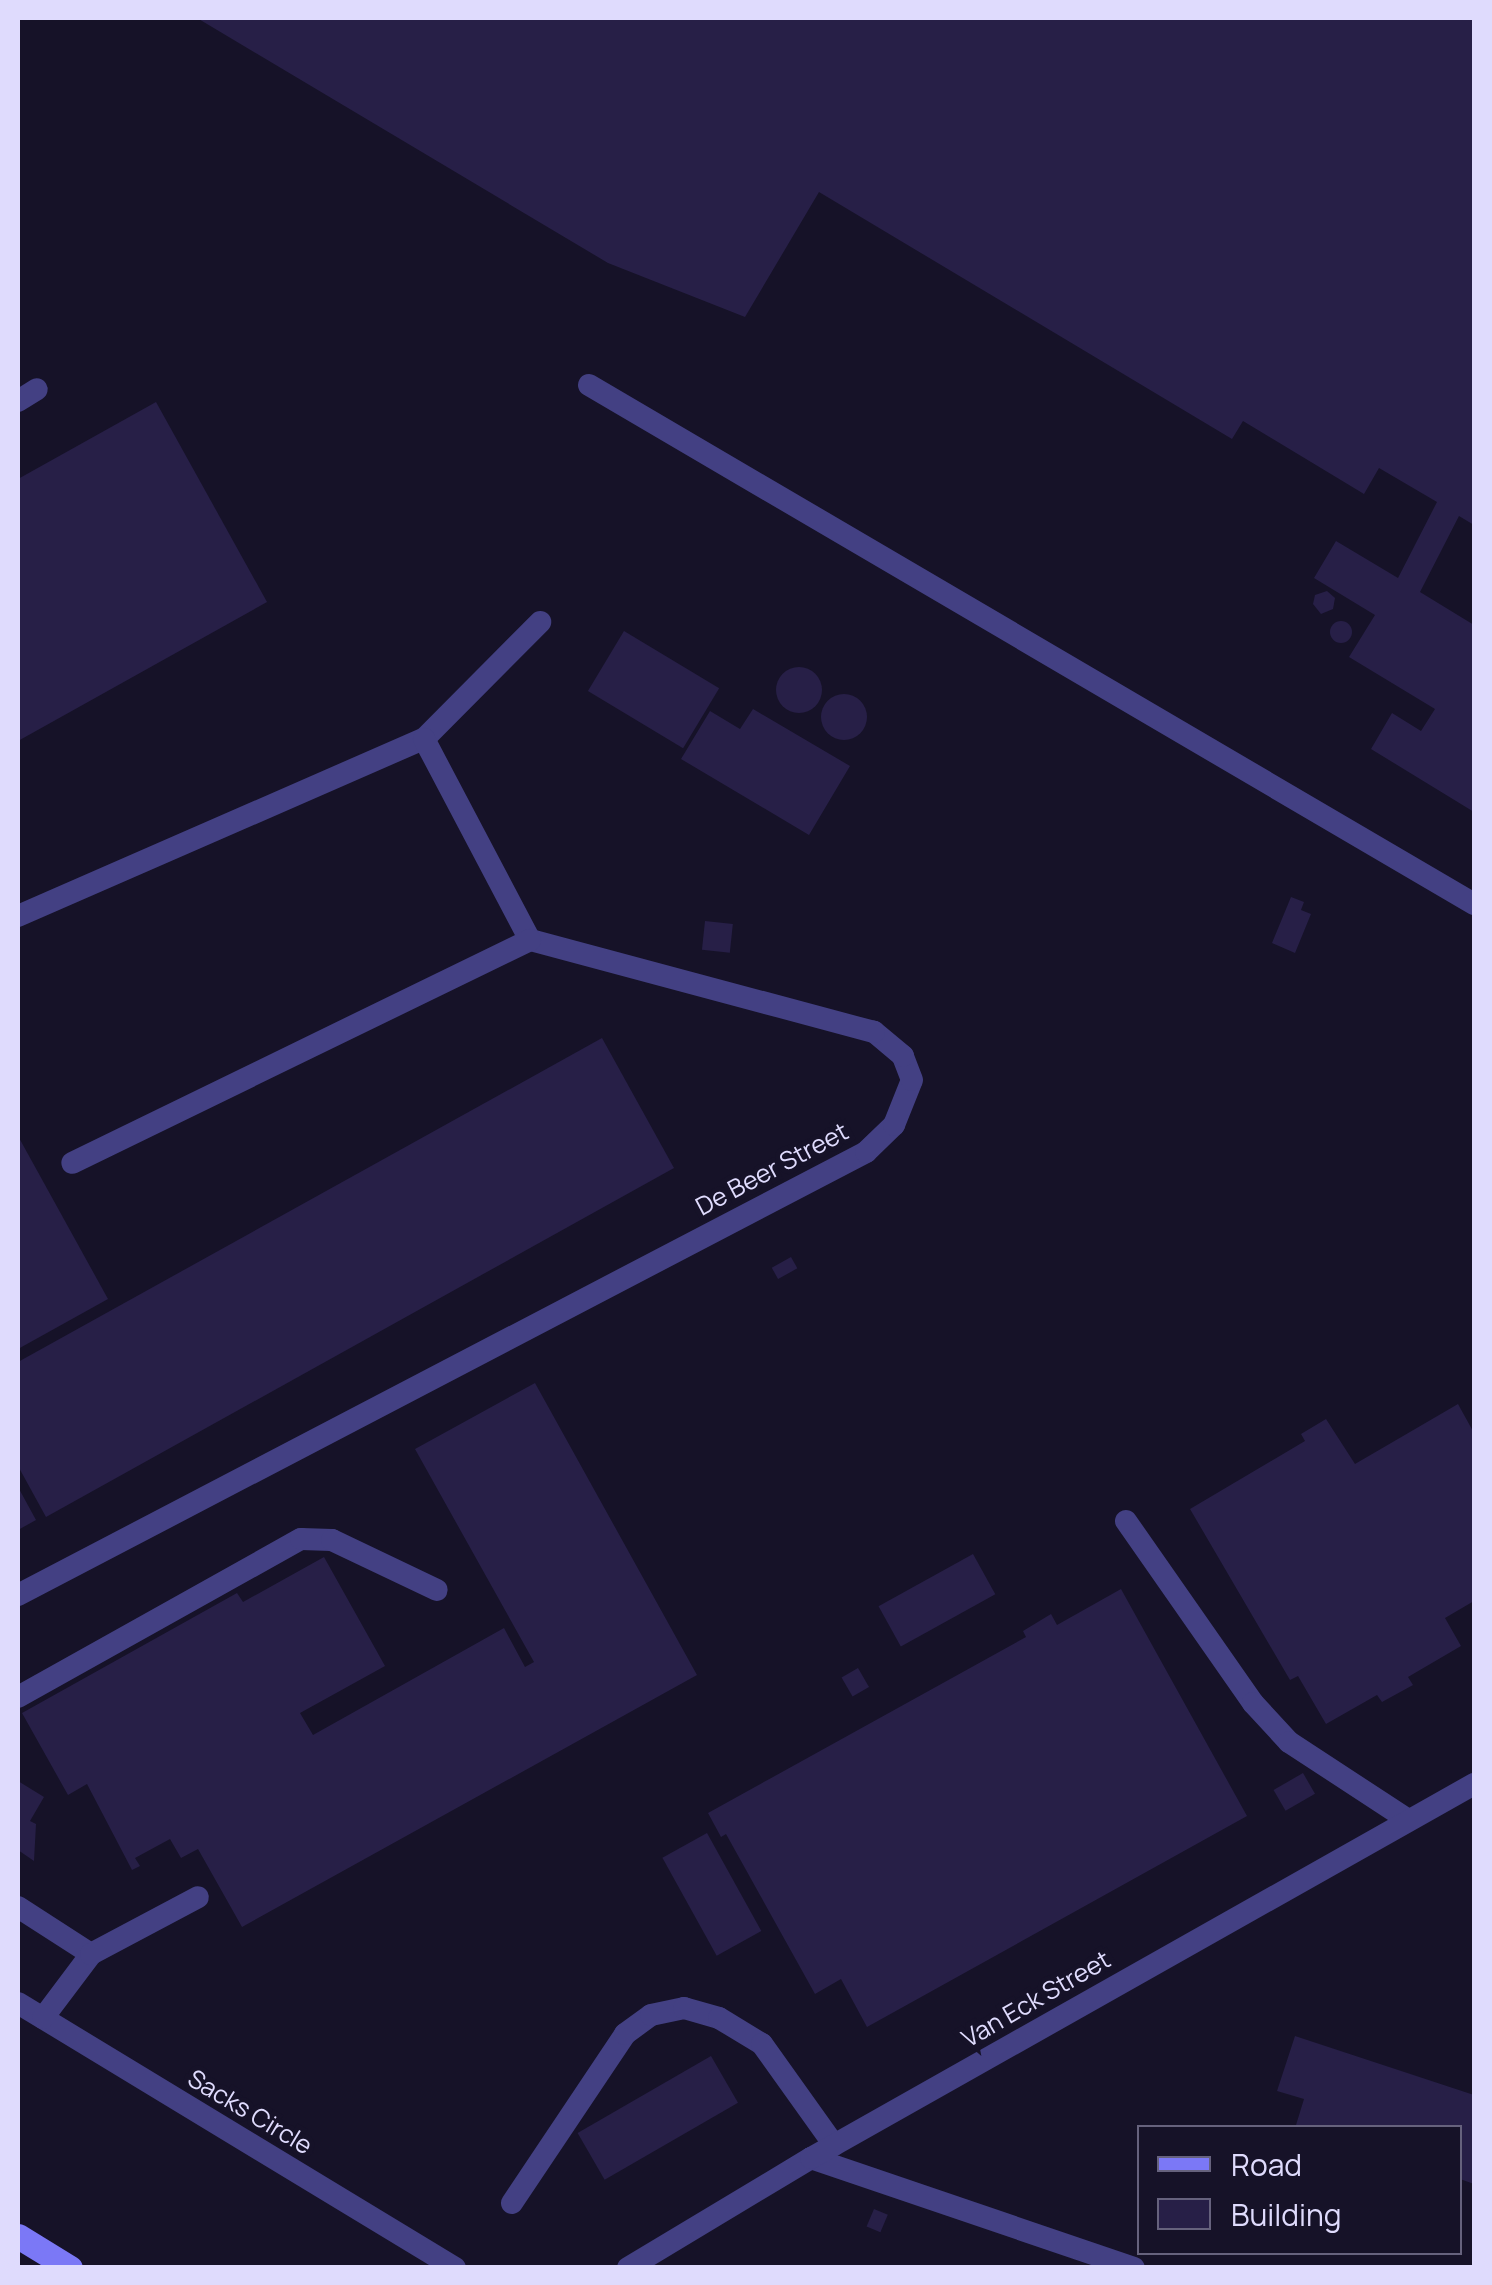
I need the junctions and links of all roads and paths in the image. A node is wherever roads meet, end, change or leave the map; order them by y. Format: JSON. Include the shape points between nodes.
{"nodes":[{"id":1,"x":589,"y":384,"type":"dead end"},
{"id":2,"x":540,"y":622,"type":"dead end"},
{"id":3,"x":424,"y":740,"type":"junction"},
{"id":4,"x":1474,"y":904,"type":"edge"},
{"id":5,"x":18,"y":916,"type":"edge"},
{"id":6,"x":530,"y":940,"type":"junction"},
{"id":7,"x":72,"y":1163,"type":"dead end"},
{"id":8,"x":1126,"y":1521,"type":"dead end"},
{"id":9,"x":437,"y":1590,"type":"dead end"},
{"id":10,"x":18,"y":1596,"type":"edge"},
{"id":11,"x":18,"y":1696,"type":"edge"},
{"id":12,"x":1474,"y":1784,"type":"edge"},
{"id":13,"x":1408,"y":1820,"type":"junction"},
{"id":14,"x":198,"y":1897,"type":"dead end"},
{"id":15,"x":18,"y":1907,"type":"edge"},
{"id":16,"x":91,"y":1954,"type":"junction"},
{"id":17,"x":18,"y":2003,"type":"edge"},
{"id":18,"x":43,"y":2018,"type":"junction"},
{"id":19,"x":834,"y":2146,"type":"junction"},
{"id":20,"x":812,"y":2158,"type":"junction"},
{"id":21,"x":512,"y":2203,"type":"dead end"},
{"id":22,"x":18,"y":2236,"type":"edge"},
{"id":23,"x":70,"y":2268,"type":"edge"},
{"id":24,"x":455,"y":2268,"type":"edge"},
{"id":25,"x":628,"y":2268,"type":"edge"},
{"id":26,"x":1134,"y":2268,"type":"edge"}],
"edges":[{"from":1,"to":4,"type":"lane"},
{"from":2,"to":3,"type":"lane"},
{"from":3,"to":5,"type":"lane"},
{"from":3,"to":6,"type":"lane"},
{"from":6,"to":7,"type":"lane"},
{"from":6,"to":10,"type":"lane","name":"De Beer Street","via":[[874,1032],[903,1056],[912,1080],[894,1125],[866,1152]]},
{"from":8,"to":13,"type":"lane","via":[[1288,1742]]},
{"from":9,"to":11,"type":"lane","via":[[332,1540],[301,1540]]},
{"from":12,"to":13,"type":"lane","name":"Van Eck Street"},
{"from":13,"to":19,"type":"lane","name":"Van Eck Street"},
{"from":14,"to":16,"type":"lane"},
{"from":15,"to":16,"type":"lane"},
{"from":16,"to":18,"type":"lane"},
{"from":17,"to":18,"type":"lane","name":"Sacks Circle"},
{"from":18,"to":24,"type":"lane","name":"Sacks Circle"},
{"from":19,"to":20,"type":"lane","name":"Van Eck Street"},
{"from":19,"to":21,"type":"lane","via":[[762,2044],[719,2018],[684,2008],[652,2015],[624,2034]]},
{"from":20,"to":25,"type":"lane","name":"Van Eck Street"},
{"from":20,"to":26,"type":"lane"},
{"from":22,"to":23,"type":"street"}]}
